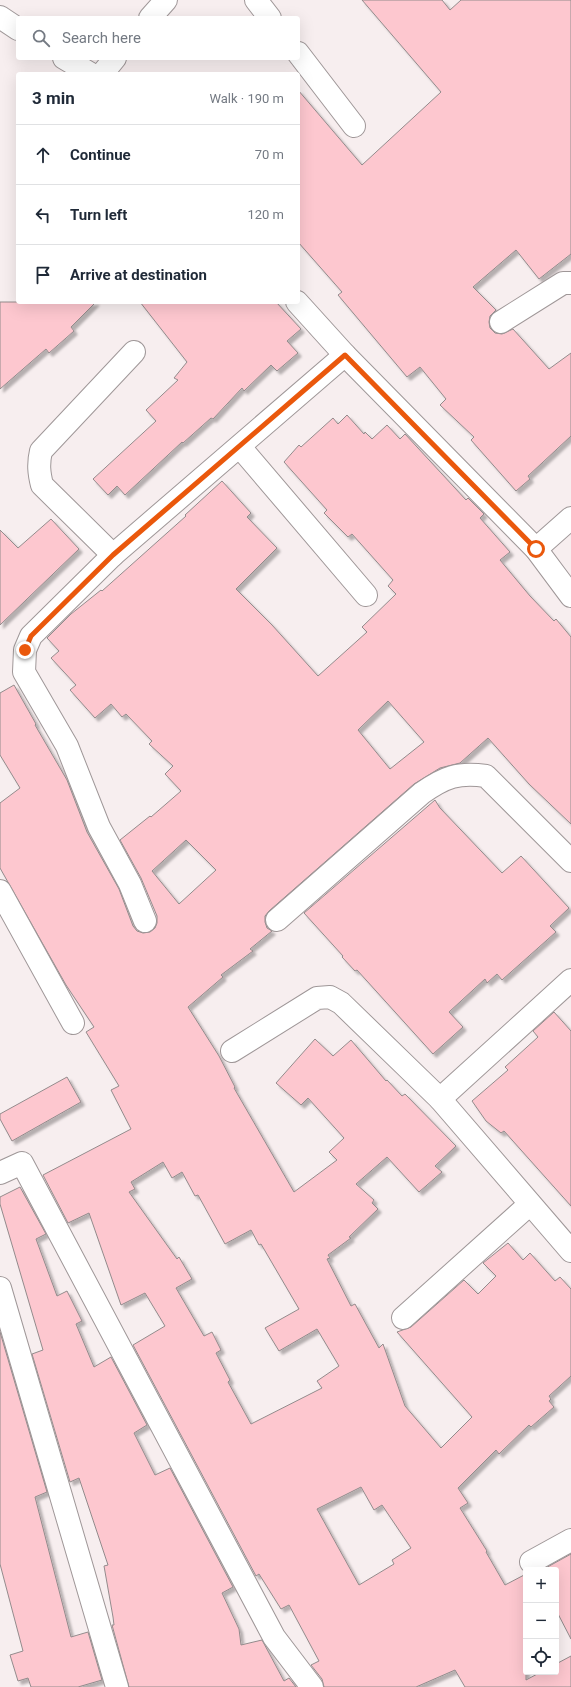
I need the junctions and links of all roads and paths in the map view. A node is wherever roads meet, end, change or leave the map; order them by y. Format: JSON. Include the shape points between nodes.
{"nodes":[{"id":1,"x":166,"y":0,"type":"edge"},
{"id":2,"x":256,"y":0,"type":"edge"},
{"id":3,"x":152,"y":16,"type":"edge"},
{"id":4,"x":268,"y":16,"type":"edge"},
{"id":5,"x":0,"y":17,"type":"edge"},
{"id":6,"x":16,"y":28,"type":"edge"},
{"id":7,"x":300,"y":57,"type":"edge"},
{"id":8,"x":67,"y":60,"type":"edge"},
{"id":9,"x":113,"y":60,"type":"edge"},
{"id":10,"x":88,"y":72,"type":"edge"},
{"id":11,"x":104,"y":72,"type":"edge"},
{"id":12,"x":354,"y":126,"type":"dead end"},
{"id":13,"x":571,"y":283,"type":"edge"},
{"id":14,"x":299,"y":304,"type":"edge"},
{"id":15,"x":501,"y":322,"type":"dead end"},
{"id":16,"x":134,"y":352,"type":"dead end"},
{"id":17,"x":345,"y":355,"type":"junction"},
{"id":18,"x":240,"y":447,"type":"junction"},
{"id":19,"x":571,"y":518,"type":"edge"},
{"id":20,"x":536,"y":549,"type":"junction"},
{"id":21,"x":113,"y":555,"type":"junction"},
{"id":22,"x":366,"y":596,"type":"dead end"},
{"id":23,"x":571,"y":596,"type":"edge"},
{"id":24,"x":571,"y":861,"type":"edge"},
{"id":25,"x":0,"y":891,"type":"edge"},
{"id":26,"x":277,"y":920,"type":"dead end"},
{"id":27,"x":145,"y":921,"type":"dead end"},
{"id":28,"x":571,"y":980,"type":"edge"},
{"id":29,"x":73,"y":1023,"type":"dead end"},
{"id":30,"x":232,"y":1050,"type":"dead end"},
{"id":31,"x":440,"y":1099,"type":"junction"},
{"id":32,"x":0,"y":1173,"type":"edge"},
{"id":33,"x":530,"y":1204,"type":"junction"},
{"id":34,"x":571,"y":1251,"type":"edge"},
{"id":35,"x":0,"y":1288,"type":"edge"},
{"id":36,"x":403,"y":1318,"type":"dead end"},
{"id":37,"x":571,"y":1540,"type":"edge"},
{"id":38,"x":531,"y":1562,"type":"dead end"},
{"id":39,"x":117,"y":1687,"type":"edge"},
{"id":40,"x":312,"y":1687,"type":"edge"}],
"edges":[{"from":1,"to":3,"type":"street"},
{"from":2,"to":4,"type":"street"},
{"from":5,"to":6,"type":"street"},
{"from":7,"to":12,"type":"street"},
{"from":8,"to":10,"type":"street"},
{"from":9,"to":11,"type":"street"},
{"from":13,"to":15,"type":"street","via":[[563,283]]},
{"from":14,"to":17,"type":"street"},
{"from":16,"to":21,"type":"street","via":[[41,451],[39,462],[42,485]]},
{"from":17,"to":18,"type":"street"},
{"from":17,"to":20,"type":"street"},
{"from":18,"to":21,"type":"street"},
{"from":18,"to":22,"type":"street"},
{"from":19,"to":20,"type":"street"},
{"from":20,"to":23,"type":"street"},
{"from":21,"to":27,"type":"street","via":[[31,636],[25,650],[24,672],[67,746],[99,827],[130,884]]},
{"from":24,"to":26,"type":"street","via":[[486,776],[468,773],[435,784],[422,793]]},
{"from":25,"to":29,"type":"street"},
{"from":28,"to":31,"type":"street"},
{"from":30,"to":31,"type":"street","via":[[317,998],[330,997],[341,1002]]},
{"from":31,"to":33,"type":"street"},
{"from":32,"to":40,"type":"street","via":[[22,1163],[274,1637]]},
{"from":33,"to":34,"type":"street"},
{"from":33,"to":36,"type":"street"},
{"from":35,"to":39,"type":"street"},
{"from":37,"to":38,"type":"street"}]}
